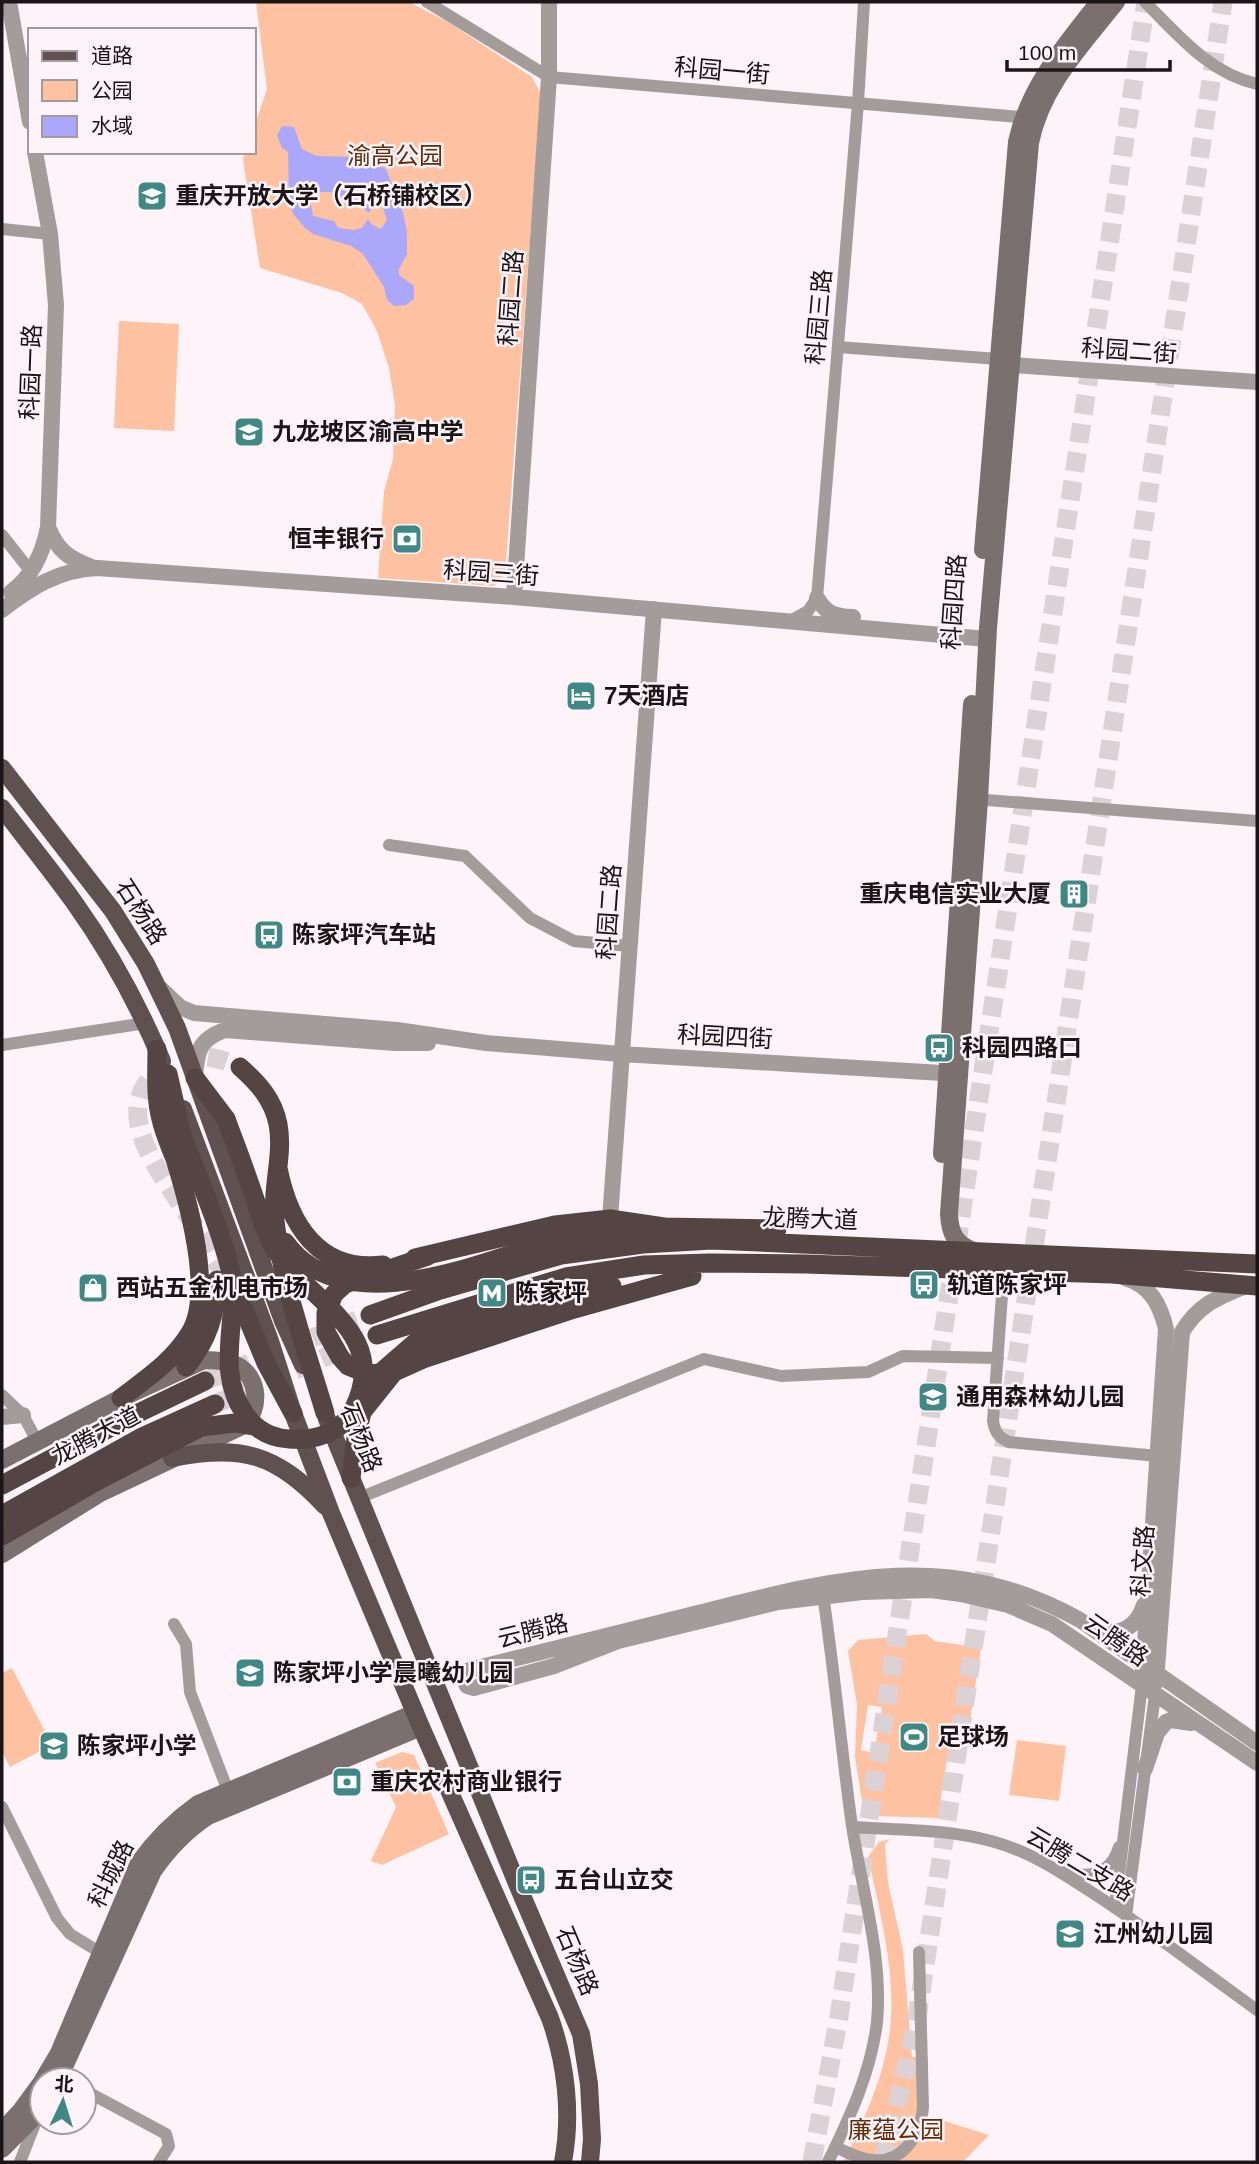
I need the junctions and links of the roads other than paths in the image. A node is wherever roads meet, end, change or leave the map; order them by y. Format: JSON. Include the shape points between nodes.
{"nodes":[{"id":1,"x":9,"y":2,"type":"edge"},
{"id":2,"x":426,"y":2,"type":"edge"},
{"id":3,"x":549,"y":2,"type":"edge"},
{"id":4,"x":864,"y":2,"type":"edge"},
{"id":5,"x":1099,"y":2,"type":"edge"},
{"id":6,"x":1116,"y":2,"type":"edge"},
{"id":7,"x":1145,"y":2,"type":"edge"},
{"id":8,"x":25,"y":72,"type":"edge"},
{"id":9,"x":549,"y":77,"type":"junction"},
{"id":10,"x":1257,"y":84,"type":"edge"},
{"id":11,"x":28,"y":102,"type":"edge"},
{"id":12,"x":858,"y":103,"type":"junction"},
{"id":13,"x":1029,"y":118,"type":"junction"},
{"id":14,"x":35,"y":154,"type":"edge"},
{"id":15,"x":2,"y":229,"type":"edge"},
{"id":16,"x":50,"y":234,"type":"junction"},
{"id":17,"x":838,"y":347,"type":"junction"},
{"id":18,"x":1007,"y":360,"type":"junction"},
{"id":19,"x":1257,"y":372,"type":"edge"},
{"id":20,"x":1257,"y":382,"type":"edge"},
{"id":21,"x":48,"y":527,"type":"junction"},
{"id":22,"x":2,"y":535,"type":"edge"},
{"id":23,"x":97,"y":568,"type":"junction"},
{"id":24,"x":32,"y":573,"type":"junction"},
{"id":25,"x":514,"y":597,"type":"junction"},
{"id":26,"x":817,"y":598,"type":"junction"},
{"id":27,"x":2,"y":599,"type":"edge"},
{"id":28,"x":654,"y":609,"type":"junction"},
{"id":29,"x":2,"y":610,"type":"edge"},
{"id":30,"x":790,"y":621,"type":"junction"},
{"id":31,"x":982,"y":633,"type":"junction"},
{"id":32,"x":2,"y":768,"type":"edge"},
{"id":33,"x":973,"y":799,"type":"junction"},
{"id":34,"x":2,"y":808,"type":"edge"},
{"id":35,"x":1257,"y":821,"type":"edge"},
{"id":36,"x":389,"y":845,"type":"dead end"},
{"id":37,"x":629,"y":946,"type":"junction"},
{"id":38,"x":158,"y":986,"type":"junction"},
{"id":39,"x":146,"y":1023,"type":"junction"},
{"id":40,"x":486,"y":1043,"type":"junction"},
{"id":41,"x":2,"y":1045,"type":"edge"},
{"id":42,"x":157,"y":1049,"type":"junction"},
{"id":43,"x":621,"y":1054,"type":"junction"},
{"id":44,"x":240,"y":1068,"type":"tunnel mouth"},
{"id":45,"x":168,"y":1074,"type":"junction"},
{"id":46,"x":954,"y":1074,"type":"junction"},
{"id":47,"x":195,"y":1078,"type":"junction"},
{"id":48,"x":278,"y":1168,"type":"junction"},
{"id":49,"x":252,"y":1189,"type":"junction"},
{"id":50,"x":610,"y":1219,"type":"junction"},
{"id":51,"x":664,"y":1227,"type":"junction"},
{"id":52,"x":878,"y":1246,"type":"junction"},
{"id":53,"x":973,"y":1251,"type":"junction"},
{"id":54,"x":428,"y":1256,"type":"junction"},
{"id":55,"x":806,"y":1264,"type":"junction"},
{"id":56,"x":1257,"y":1265,"type":"edge"},
{"id":57,"x":983,"y":1270,"type":"junction"},
{"id":58,"x":1023,"y":1272,"type":"junction"},
{"id":59,"x":1112,"y":1274,"type":"junction"},
{"id":60,"x":692,"y":1276,"type":"junction"},
{"id":61,"x":1253,"y":1287,"type":"edge"},
{"id":62,"x":1002,"y":1295,"type":"junction"},
{"id":63,"x":370,"y":1315,"type":"tunnel mouth"},
{"id":64,"x":377,"y":1335,"type":"tunnel mouth"},
{"id":65,"x":998,"y":1358,"type":"junction"},
{"id":66,"x":186,"y":1367,"type":"junction"},
{"id":67,"x":394,"y":1373,"type":"junction"},
{"id":68,"x":205,"y":1381,"type":"tunnel mouth"},
{"id":69,"x":2,"y":1395,"type":"edge"},
{"id":70,"x":121,"y":1398,"type":"junction"},
{"id":71,"x":215,"y":1404,"type":"tunnel mouth"},
{"id":72,"x":293,"y":1413,"type":"junction"},
{"id":73,"x":325,"y":1413,"type":"junction"},
{"id":74,"x":351,"y":1413,"type":"junction"},
{"id":75,"x":23,"y":1415,"type":"junction"},
{"id":76,"x":2,"y":1417,"type":"edge"},
{"id":77,"x":253,"y":1426,"type":"junction"},
{"id":78,"x":37,"y":1441,"type":"junction"},
{"id":79,"x":1158,"y":1456,"type":"junction"},
{"id":80,"x":172,"y":1458,"type":"junction"},
{"id":81,"x":2,"y":1460,"type":"edge"},
{"id":82,"x":351,"y":1478,"type":"junction"},
{"id":83,"x":2,"y":1485,"type":"edge"},
{"id":84,"x":359,"y":1498,"type":"junction"},
{"id":85,"x":331,"y":1513,"type":"junction"},
{"id":86,"x":2,"y":1515,"type":"edge"},
{"id":87,"x":2,"y":1536,"type":"edge"},
{"id":88,"x":2,"y":1554,"type":"edge"},
{"id":89,"x":822,"y":1590,"type":"junction"},
{"id":90,"x":1149,"y":1593,"type":"junction"},
{"id":91,"x":1080,"y":1620,"type":"junction"},
{"id":92,"x":174,"y":1624,"type":"dead end"},
{"id":93,"x":1150,"y":1669,"type":"junction"},
{"id":94,"x":1149,"y":1690,"type":"junction"},
{"id":95,"x":418,"y":1720,"type":"junction"},
{"id":96,"x":1203,"y":1727,"type":"junction"},
{"id":97,"x":1257,"y":1743,"type":"edge"},
{"id":98,"x":1257,"y":1763,"type":"edge"},
{"id":99,"x":1145,"y":1769,"type":"junction"},
{"id":100,"x":228,"y":1791,"type":"junction"},
{"id":101,"x":2,"y":1807,"type":"edge"},
{"id":102,"x":1127,"y":1823,"type":"junction"},
{"id":103,"x":852,"y":1827,"type":"junction"},
{"id":104,"x":1057,"y":1870,"type":"junction"},
{"id":105,"x":1115,"y":1908,"type":"junction"},
{"id":106,"x":1126,"y":1916,"type":"junction"},
{"id":107,"x":919,"y":1952,"type":"dead end"},
{"id":108,"x":101,"y":1953,"type":"junction"},
{"id":109,"x":1257,"y":2010,"type":"edge"},
{"id":110,"x":57,"y":2066,"type":"edge"},
{"id":111,"x":61,"y":2066,"type":"edge"},
{"id":112,"x":98,"y":2098,"type":"edge"},
{"id":113,"x":28,"y":2104,"type":"edge"},
{"id":114,"x":28,"y":2123,"type":"edge"},
{"id":115,"x":2,"y":2131,"type":"edge"},
{"id":116,"x":30,"y":2136,"type":"edge"},
{"id":117,"x":835,"y":2147,"type":"junction"},
{"id":118,"x":2,"y":2149,"type":"edge"},
{"id":119,"x":20,"y":2162,"type":"edge"},
{"id":120,"x":159,"y":2162,"type":"edge"},
{"id":121,"x":563,"y":2162,"type":"edge"},
{"id":122,"x":590,"y":2162,"type":"edge"},
{"id":123,"x":828,"y":2162,"type":"edge"}],
"edges":[{"from":1,"to":8,"type":"street"},
{"from":2,"to":9,"type":"street","name":"科园一街"},
{"from":3,"to":9,"type":"street","name":"科园二路"},
{"from":4,"to":12,"type":"street","name":"科园三路"},
{"from":5,"to":13,"type":"main road","name":"科园四路","via":[[1047,69]]},
{"from":6,"to":13,"type":"main road","name":"科园四路"},
{"from":7,"to":10,"type":"street","via":[[1216,68]]},
{"from":8,"to":11,"type":"street"},
{"from":9,"to":12,"type":"street","name":"科园一街"},
{"from":9,"to":25,"type":"street","name":"科园二路"},
{"from":12,"to":13,"type":"street","name":"科园一街"},
{"from":12,"to":17,"type":"street","name":"科园三路"},
{"from":13,"to":18,"type":"main road","name":"科园四路","via":[[1016,153]]},
{"from":14,"to":16,"type":"street","name":"科园一路"},
{"from":15,"to":16,"type":"street"},
{"from":16,"to":21,"type":"street","name":"科园一路","via":[[56,305]]},
{"from":17,"to":18,"type":"street","name":"科园二街"},
{"from":17,"to":26,"type":"street","name":"科园三路"},
{"from":18,"to":19,"type":"street","name":"科园二街"},
{"from":18,"to":20,"type":"street","name":"科园二街"},
{"from":18,"to":31,"type":"main road","name":"科园四路"},
{"from":21,"to":23,"type":"street","via":[[66,554]]},
{"from":21,"to":24,"type":"street"},
{"from":22,"to":24,"type":"street"},
{"from":23,"to":25,"type":"street","name":"科园三街"},
{"from":23,"to":29,"type":"street","name":"科园三街","via":[[54,576]]},
{"from":24,"to":27,"type":"street"},
{"from":25,"to":28,"type":"street","name":"科园三街"},
{"from":26,"to":30,"type":"street","via":[[808,611]]},
{"from":26,"to":31,"type":"street","via":[[825,611],[836,616]]},
{"from":28,"to":30,"type":"street","name":"科园三街"},
{"from":28,"to":37,"type":"street","name":"科园二路"},
{"from":30,"to":31,"type":"street","name":"科园三街"},
{"from":31,"to":33,"type":"main road","name":"科园四路"},
{"from":32,"to":38,"type":"main road","name":"石杨路","via":[[113,911]]},
{"from":33,"to":35,"type":"street"},
{"from":33,"to":46,"type":"main road","name":"科园四路"},
{"from":34,"to":39,"type":"main road","name":"石杨路","via":[[75,902]]},
{"from":36,"to":37,"type":"street","via":[[465,856],[530,918],[574,941]]},
{"from":37,"to":43,"type":"street","name":"科园二路"},
{"from":38,"to":40,"type":"street","name":"科园四街","via":[[180,1007],[194,1013],[397,1030]]},
{"from":38,"to":47,"type":"main road","name":"石杨路"},
{"from":39,"to":41,"type":"street"},
{"from":39,"to":42,"type":"main road","name":"石杨路"},
{"from":40,"to":43,"type":"street","name":"科园四街"},
{"from":40,"to":47,"type":"street","name":"科园四街","via":[[395,1043],[225,1030],[203,1043]]},
{"from":42,"to":45,"type":"main road","name":"石杨路"},
{"from":42,"to":70,"type":"highway","via":[[161,1121],[186,1196],[200,1285],[192,1330],[158,1371]]},
{"from":43,"to":46,"type":"street","name":"科园四街"},
{"from":43,"to":50,"type":"street","name":"科园二路"},
{"from":44,"to":48,"type":"highway","via":[[259,1084],[272,1106],[278,1126]]},
{"from":45,"to":72,"type":"main road","name":"石杨路"},
{"from":45,"to":77,"type":"highway","bridge":true,"via":[[183,1139],[230,1272],[231,1389]]},
{"from":46,"to":53,"type":"main road","name":"科园四路","via":[[938,1213],[944,1219],[949,1214],[956,1241]]},
{"from":47,"to":49,"type":"highway","bridge":true,"via":[[226,1119]]},
{"from":47,"to":73,"type":"main road","name":"石杨路","via":[[283,1321]]},
{"from":48,"to":54,"type":"highway","via":[[287,1206],[298,1226],[330,1256],[369,1266]]},
{"from":48,"to":73,"type":"highway","via":[[275,1218],[284,1279]]},
{"from":49,"to":51,"type":"highway","bridge":true,"via":[[300,1260],[333,1278],[362,1284],[394,1284],[433,1276],[558,1239]]},
{"from":49,"to":74,"type":"highway","bridge":true,"via":[[274,1248],[355,1338],[363,1363],[361,1391]]},
{"from":50,"to":51,"type":"highway"},
{"from":50,"to":54,"type":"highway","via":[[555,1225]]},
{"from":51,"to":52,"type":"highway","via":[[801,1231]]},
{"from":52,"to":53,"type":"highway","name":"龙腾大道"},
{"from":52,"to":63,"type":"highway","name":"龙腾大道","via":[[712,1240],[574,1253],[440,1290]]},
{"from":53,"to":56,"type":"highway","name":"龙腾大道"},
{"from":54,"to":67,"type":"highway","via":[[345,1284],[334,1294],[326,1313],[326,1332],[348,1366],[368,1374]]},
{"from":55,"to":57,"type":"highway","name":"龙腾大道"},
{"from":55,"to":60,"type":"highway"},
{"from":55,"to":64,"type":"highway","name":"龙腾大道","via":[[644,1265],[566,1277]]},
{"from":57,"to":58,"type":"highway","name":"龙腾大道"},
{"from":57,"to":62,"type":"street"},
{"from":58,"to":59,"type":"highway","name":"龙腾大道"},
{"from":58,"to":62,"type":"street"},
{"from":59,"to":61,"type":"highway","name":"龙腾大道"},
{"from":59,"to":79,"type":"street","name":"科文路","via":[[1147,1288],[1163,1318],[1166,1345]]},
{"from":60,"to":67,"type":"highway","via":[[574,1309]]},
{"from":60,"to":74,"type":"highway","bridge":true,"via":[[570,1294],[416,1342],[378,1375]]},
{"from":61,"to":93,"type":"street","name":"科文路","via":[[1202,1307],[1182,1332]]},
{"from":62,"to":65,"type":"street"},
{"from":65,"to":79,"type":"street","via":[[993,1420],[1000,1438]]},
{"from":65,"to":84,"type":"street","via":[[903,1356],[868,1372],[781,1376],[704,1359]]},
{"from":66,"to":70,"type":"main road"},
{"from":66,"to":72,"type":"highway","via":[[213,1321],[221,1279],[244,1310]]},
{"from":66,"to":80,"type":"main road","via":[[204,1360],[237,1366],[253,1385],[255,1408],[244,1425]]},
{"from":67,"to":82,"type":"highway","via":[[362,1412]]},
{"from":68,"to":83,"type":"highway","name":"龙腾大道"},
{"from":69,"to":75,"type":"street"},
{"from":70,"to":78,"type":"main road"},
{"from":71,"to":86,"type":"highway","name":"龙腾大道","via":[[140,1438]]},
{"from":72,"to":85,"type":"main road","name":"石杨路"},
{"from":73,"to":82,"type":"main road","name":"石杨路"},
{"from":74,"to":77,"type":"highway","bridge":true,"via":[[335,1430],[313,1439],[274,1437]]},
{"from":75,"to":76,"type":"street"},
{"from":75,"to":78,"type":"street"},
{"from":77,"to":87,"type":"highway","bridge":true,"via":[[201,1427]]},
{"from":78,"to":81,"type":"main road"},
{"from":79,"to":90,"type":"street","name":"科文路"},
{"from":80,"to":85,"type":"main road","via":[[223,1451],[262,1459],[307,1486]]},
{"from":80,"to":88,"type":"main road","via":[[100,1493]]},
{"from":82,"to":84,"type":"main road","name":"石杨路"},
{"from":84,"to":122,"type":"main road","name":"石杨路","via":[[581,2034],[589,2084]]},
{"from":85,"to":95,"type":"main road","name":"石杨路"},
{"from":89,"to":89,"type":"street","name":"云腾路","via":[[469,1670],[464,1680],[474,1688],[554,1666],[618,1641]]},
{"from":89,"to":91,"type":"street","name":"云腾路","via":[[893,1575],[963,1578],[1015,1590]]},
{"from":89,"to":94,"type":"street","name":"云腾路","via":[[931,1590],[1008,1605],[1052,1624]]},
{"from":89,"to":103,"type":"street"},
{"from":90,"to":91,"type":"street","via":[[1141,1617],[1124,1630],[1101,1630]]},
{"from":90,"to":93,"type":"street","name":"科文路"},
{"from":91,"to":93,"type":"street","name":"云腾路"},
{"from":92,"to":100,"type":"street","via":[[186,1644],[190,1692]]},
{"from":93,"to":94,"type":"street","name":"科文路"},
{"from":93,"to":97,"type":"street","name":"云腾路"},
{"from":94,"to":96,"type":"street","name":"云腾路"},
{"from":94,"to":99,"type":"street","name":"科文路"},
{"from":94,"to":102,"type":"street","name":"科文路"},
{"from":95,"to":100,"type":"main road","name":"科城路"},
{"from":95,"to":111,"type":"main road","name":"科城路","via":[[208,1816],[187,1830],[153,1871]]},
{"from":95,"to":121,"type":"main road","name":"石杨路","via":[[558,2042],[567,2119]]},
{"from":96,"to":98,"type":"street","name":"云腾路"},
{"from":96,"to":99,"type":"street","via":[[1184,1720],[1166,1722],[1157,1733]]},
{"from":99,"to":106,"type":"street","name":"科文路"},
{"from":100,"to":108,"type":"main road","name":"科城路","via":[[198,1804],[153,1842],[139,1863]]},
{"from":101,"to":108,"type":"street","via":[[57,1918],[70,1934]]},
{"from":102,"to":104,"type":"street","via":[[1117,1854],[1106,1870],[1088,1875]]},
{"from":102,"to":105,"type":"street","name":"科文路"},
{"from":103,"to":104,"type":"street","name":"云腾二支路","via":[[975,1837],[1010,1847]]},
{"from":103,"to":117,"type":"street","via":[[876,1962],[878,2002],[865,2078]]},
{"from":104,"to":105,"type":"street","name":"云腾二支路"},
{"from":105,"to":106,"type":"street","name":"云腾二支路"},
{"from":106,"to":109,"type":"street","name":"云腾二支路"},
{"from":107,"to":117,"type":"street","via":[[920,2127],[907,2147],[890,2159],[860,2158]]},
{"from":108,"to":110,"type":"main road","name":"科城路"},
{"from":112,"to":120,"type":"street","via":[[166,2134],[169,2146]]},
{"from":113,"to":115,"type":"main road","name":"科城路"},
{"from":114,"to":118,"type":"main road"},
{"from":116,"to":119,"type":"street"},
{"from":117,"to":123,"type":"street"}]}
